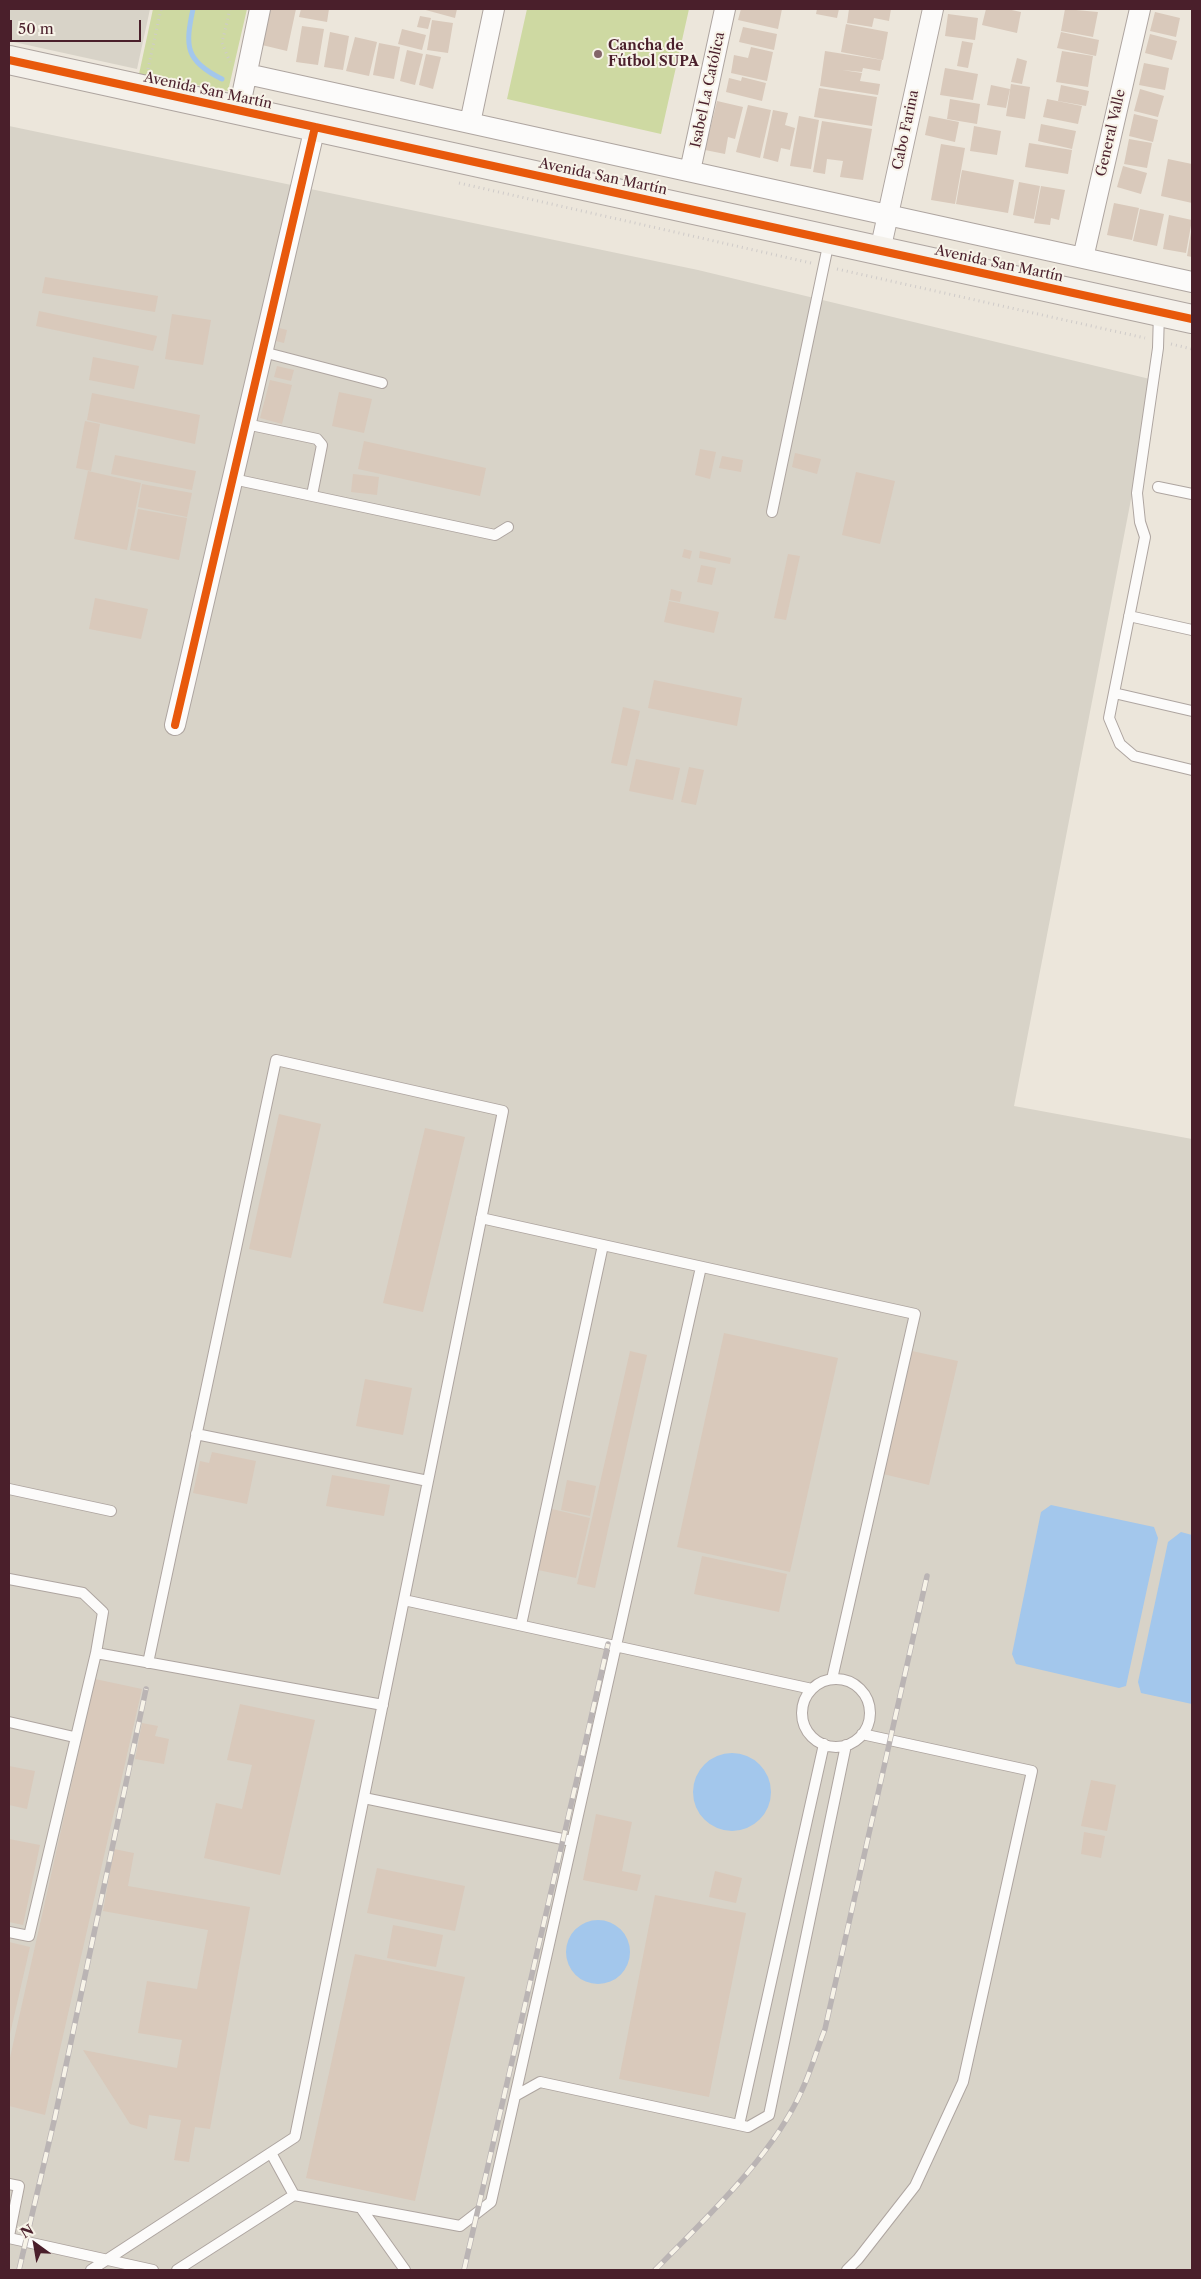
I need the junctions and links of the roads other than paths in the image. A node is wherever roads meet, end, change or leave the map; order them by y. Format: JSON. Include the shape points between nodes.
{"nodes":[{"id":1,"x":260,"y":9,"type":"edge"},
{"id":2,"x":494,"y":9,"type":"edge"},
{"id":3,"x":725,"y":9,"type":"edge"},
{"id":4,"x":933,"y":9,"type":"edge"},
{"id":5,"x":1140,"y":9,"type":"edge"},
{"id":6,"x":9,"y":60,"type":"edge"},
{"id":7,"x":240,"y":72,"type":"junction"},
{"id":8,"x":239,"y":110,"type":"junction"},
{"id":9,"x":470,"y":123,"type":"junction"},
{"id":10,"x":315,"y":127,"type":"junction"},
{"id":11,"x":690,"y":172,"type":"junction"},
{"id":12,"x":888,"y":215,"type":"junction"},
{"id":13,"x":880,"y":251,"type":"junction"},
{"id":14,"x":827,"y":253,"type":"junction"},
{"id":15,"x":1083,"y":258,"type":"junction"},
{"id":16,"x":1192,"y":282,"type":"edge"},
{"id":17,"x":1159,"y":312,"type":"junction"},
{"id":18,"x":1192,"y":319,"type":"edge"},
{"id":19,"x":262,"y":352,"type":"junction"},
{"id":20,"x":382,"y":383,"type":"dead end"},
{"id":21,"x":246,"y":424,"type":"junction"},
{"id":22,"x":233,"y":479,"type":"junction"},
{"id":23,"x":1158,"y":487,"type":"dead end"},
{"id":24,"x":1192,"y":494,"type":"edge"},
{"id":25,"x":312,"y":496,"type":"junction"},
{"id":26,"x":772,"y":512,"type":"dead end"},
{"id":27,"x":508,"y":527,"type":"dead end"},
{"id":28,"x":1129,"y":616,"type":"junction"},
{"id":29,"x":1192,"y":630,"type":"edge"},
{"id":30,"x":1114,"y":693,"type":"junction"},
{"id":31,"x":1192,"y":711,"type":"edge"},
{"id":32,"x":175,"y":725,"type":"dead end"},
{"id":33,"x":1192,"y":770,"type":"edge"},
{"id":34,"x":481,"y":1218,"type":"junction"},
{"id":35,"x":603,"y":1245,"type":"junction"},
{"id":36,"x":702,"y":1267,"type":"junction"},
{"id":37,"x":196,"y":1434,"type":"junction"},
{"id":38,"x":428,"y":1481,"type":"junction"},
{"id":39,"x":9,"y":1489,"type":"edge"},
{"id":40,"x":111,"y":1512,"type":"dead end"},
{"id":41,"x":9,"y":1578,"type":"edge"},
{"id":42,"x":404,"y":1600,"type":"junction"},
{"id":43,"x":522,"y":1625,"type":"junction"},
{"id":44,"x":616,"y":1646,"type":"junction"},
{"id":45,"x":96,"y":1652,"type":"junction"},
{"id":46,"x":148,"y":1663,"type":"junction"},
{"id":47,"x":832,"y":1679,"type":"junction"},
{"id":48,"x":812,"y":1688,"type":"junction"},
{"id":49,"x":383,"y":1705,"type":"junction"},
{"id":50,"x":9,"y":1722,"type":"edge"},
{"id":51,"x":862,"y":1734,"type":"junction"},
{"id":52,"x":74,"y":1737,"type":"junction"},
{"id":53,"x":824,"y":1744,"type":"junction"},
{"id":54,"x":846,"y":1745,"type":"junction"},
{"id":55,"x":364,"y":1798,"type":"junction"},
{"id":56,"x":572,"y":1841,"type":"junction"},
{"id":57,"x":9,"y":1932,"type":"edge"},
{"id":58,"x":515,"y":2096,"type":"junction"},
{"id":59,"x":739,"y":2125,"type":"junction"},
{"id":60,"x":271,"y":2153,"type":"junction"},
{"id":61,"x":9,"y":2184,"type":"edge"},
{"id":62,"x":294,"y":2195,"type":"junction"},
{"id":63,"x":361,"y":2208,"type":"junction"},
{"id":64,"x":9,"y":2237,"type":"edge"},
{"id":65,"x":105,"y":2260,"type":"junction"},
{"id":66,"x":91,"y":2270,"type":"edge"},
{"id":67,"x":154,"y":2270,"type":"edge"},
{"id":68,"x":177,"y":2270,"type":"edge"},
{"id":69,"x":405,"y":2270,"type":"edge"},
{"id":70,"x":846,"y":2270,"type":"edge"}],
"edges":[{"from":1,"to":7,"type":"street"},
{"from":2,"to":9,"type":"street"},
{"from":3,"to":11,"type":"street","name":"Isabel La Católica"},
{"from":4,"to":12,"type":"street","name":"Cabo Farina"},
{"from":5,"to":15,"type":"street","name":"General Valle"},
{"from":6,"to":8,"type":"street","name":"Avenida San Martín"},
{"from":7,"to":8,"type":"street"},
{"from":7,"to":9,"type":"street","name":"Avenida San Martín"},
{"from":8,"to":10,"type":"street","name":"Avenida San Martín"},
{"from":9,"to":11,"type":"street","name":"Avenida San Martín"},
{"from":10,"to":14,"type":"street","name":"Avenida San Martín"},
{"from":10,"to":19,"type":"street"},
{"from":11,"to":12,"type":"street","name":"Avenida San Martín"},
{"from":12,"to":13,"type":"street","name":"Cabo Farina"},
{"from":12,"to":15,"type":"street","name":"Avenida San Martín"},
{"from":13,"to":14,"type":"street","name":"Avenida San Martín"},
{"from":13,"to":17,"type":"street","name":"Avenida San Martín"},
{"from":14,"to":26,"type":"lane"},
{"from":15,"to":16,"type":"street","name":"Avenida San Martín"},
{"from":17,"to":18,"type":"street","name":"Avenida San Martín"},
{"from":17,"to":28,"type":"lane","via":[[1159,341],[1137,493],[1145,537]]},
{"from":19,"to":20,"type":"lane"},
{"from":19,"to":21,"type":"street"},
{"from":21,"to":22,"type":"street"},
{"from":21,"to":25,"type":"lane","via":[[317,439],[322,445]]},
{"from":22,"to":25,"type":"lane"},
{"from":22,"to":32,"type":"street"},
{"from":23,"to":24,"type":"lane"},
{"from":25,"to":27,"type":"lane","via":[[495,534]]},
{"from":28,"to":29,"type":"lane"},
{"from":28,"to":30,"type":"lane"},
{"from":30,"to":31,"type":"lane"},
{"from":30,"to":33,"type":"lane","via":[[1109,718],[1120,744],[1134,756]]},
{"from":34,"to":35,"type":"lane"},
{"from":34,"to":37,"type":"lane","via":[[503,1111],[276,1060]]},
{"from":34,"to":38,"type":"lane"},
{"from":35,"to":36,"type":"lane"},
{"from":35,"to":43,"type":"lane"},
{"from":36,"to":44,"type":"lane"},
{"from":36,"to":47,"type":"lane","via":[[916,1314]]},
{"from":37,"to":38,"type":"lane"},
{"from":37,"to":46,"type":"lane"},
{"from":38,"to":42,"type":"lane"},
{"from":39,"to":40,"type":"lane"},
{"from":41,"to":45,"type":"lane","via":[[83,1593],[103,1612]]},
{"from":42,"to":43,"type":"lane"},
{"from":42,"to":49,"type":"lane"},
{"from":43,"to":44,"type":"lane"},
{"from":44,"to":48,"type":"lane"},
{"from":44,"to":56,"type":"lane"},
{"from":45,"to":46,"type":"lane"},
{"from":45,"to":52,"type":"lane"},
{"from":46,"to":49,"type":"lane"},
{"from":47,"to":48,"type":"lane"},
{"from":47,"to":51,"type":"lane","via":[[853,1684],[868,1700],[869,1722]]},
{"from":48,"to":53,"type":"lane","via":[[806,1697],[803,1720],[814,1739]]},
{"from":49,"to":55,"type":"lane"},
{"from":50,"to":52,"type":"lane"},
{"from":51,"to":54,"type":"lane"},
{"from":51,"to":70,"type":"lane","via":[[1032,1772],[962,2082],[915,2186]]},
{"from":52,"to":57,"type":"lane","via":[[29,1936]]},
{"from":53,"to":54,"type":"lane"},
{"from":53,"to":59,"type":"lane"},
{"from":54,"to":59,"type":"lane","via":[[769,2115],[748,2127]]},
{"from":55,"to":56,"type":"lane"},
{"from":55,"to":60,"type":"lane","via":[[296,2137]]},
{"from":56,"to":58,"type":"lane"},
{"from":58,"to":59,"type":"lane","via":[[540,2082]]},
{"from":58,"to":63,"type":"lane","via":[[491,2202],[460,2226]]},
{"from":60,"to":62,"type":"lane"},
{"from":60,"to":65,"type":"lane"},
{"from":61,"to":64,"type":"lane","via":[[19,2186]]},
{"from":62,"to":63,"type":"lane"},
{"from":62,"to":68,"type":"lane"},
{"from":63,"to":69,"type":"lane"},
{"from":64,"to":65,"type":"lane"},
{"from":65,"to":66,"type":"lane"},
{"from":65,"to":67,"type":"lane"}]}
